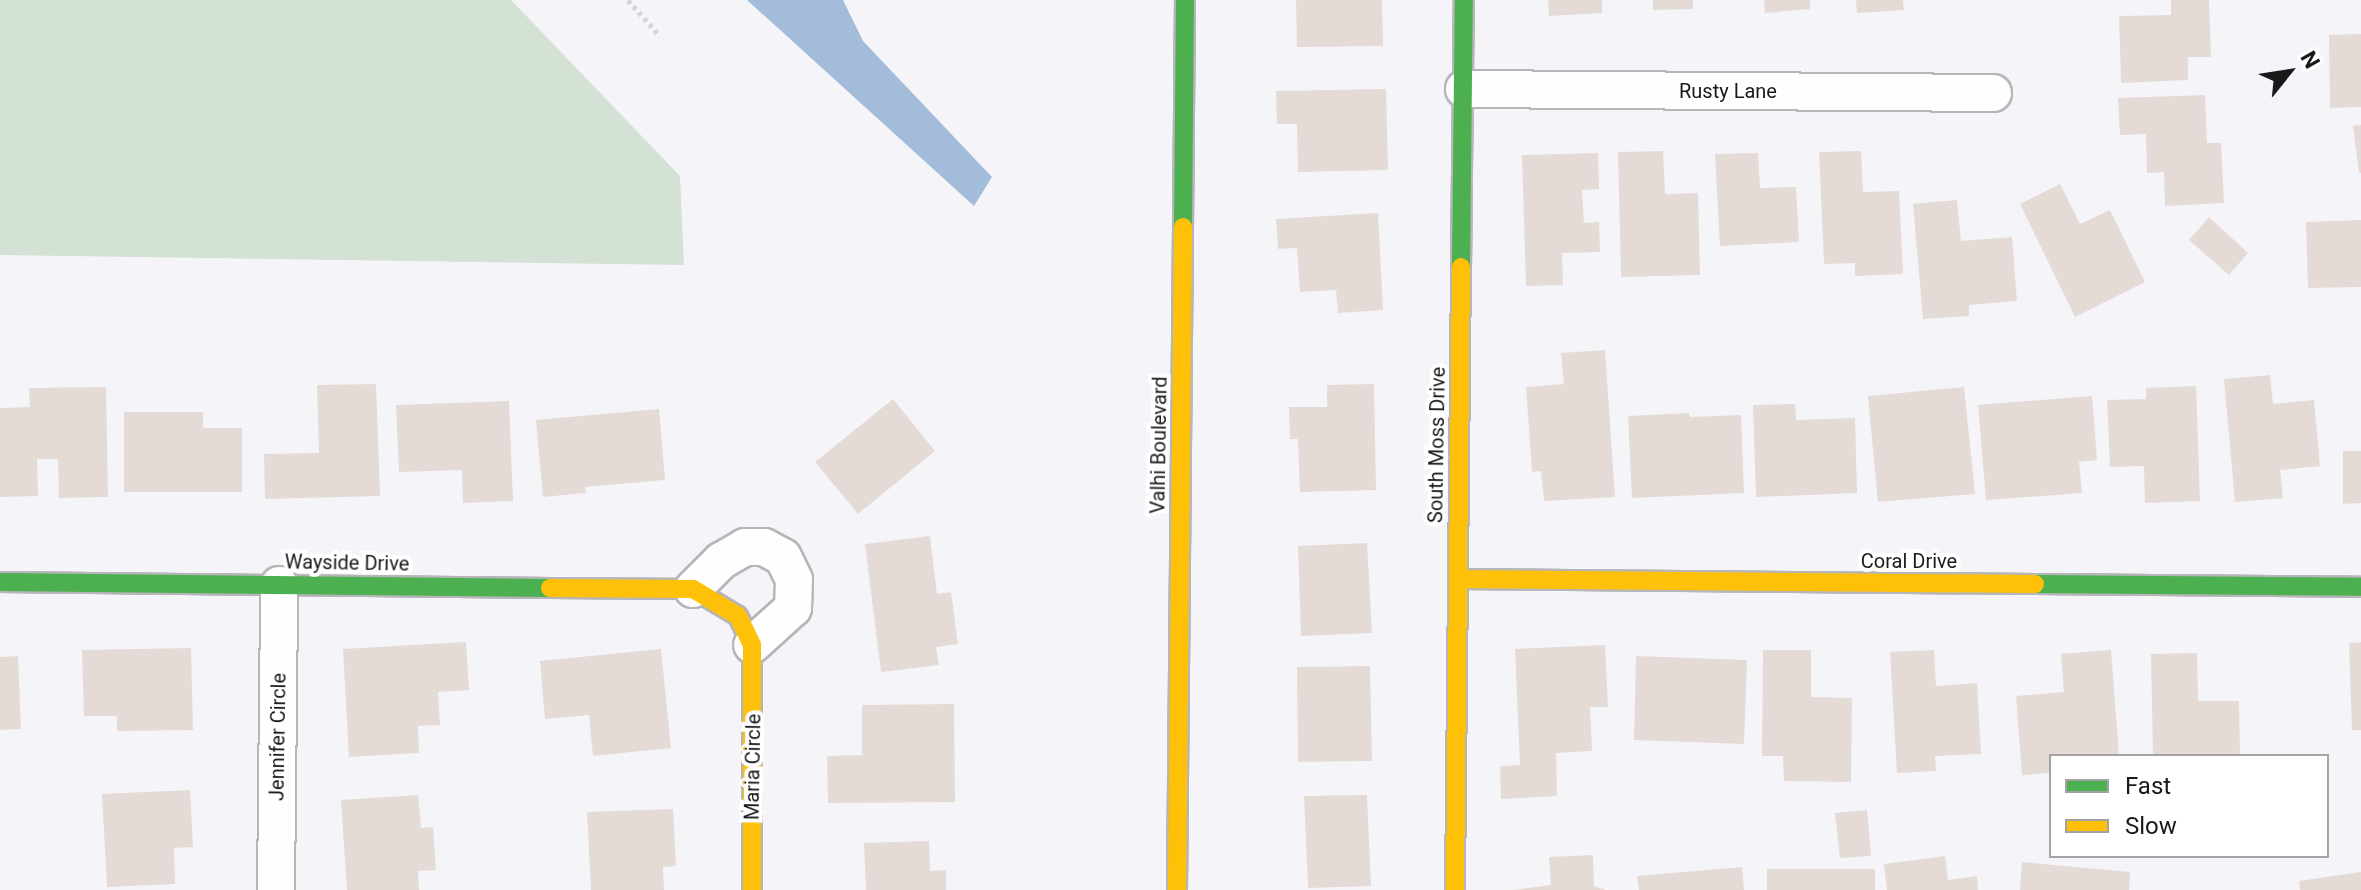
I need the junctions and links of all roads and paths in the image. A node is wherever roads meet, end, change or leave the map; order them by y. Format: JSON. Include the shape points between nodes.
{"nodes":[{"id":1,"x":628,"y":0,"type":"edge"},
{"id":2,"x":1185,"y":0,"type":"edge"},
{"id":3,"x":1464,"y":0,"type":"edge"},
{"id":4,"x":659,"y":35,"type":"dead end"},
{"id":5,"x":1464,"y":89,"type":"junction"},
{"id":6,"x":1993,"y":93,"type":"dead end"},
{"id":7,"x":1458,"y":579,"type":"junction"},
{"id":8,"x":0,"y":582,"type":"edge"},
{"id":9,"x":279,"y":585,"type":"junction"},
{"id":10,"x":2361,"y":587,"type":"edge"},
{"id":11,"x":693,"y":589,"type":"junction"},
{"id":12,"x":752,"y":645,"type":"junction"},
{"id":13,"x":276,"y":890,"type":"edge"},
{"id":14,"x":752,"y":890,"type":"edge"},
{"id":15,"x":1177,"y":890,"type":"edge"},
{"id":16,"x":1455,"y":890,"type":"edge"}],
"edges":[{"from":1,"to":4,"type":"path"},
{"from":2,"to":15,"type":"street","name":"Valhi Boulevard"},
{"from":3,"to":5,"type":"street","name":"South Moss Drive"},
{"from":5,"to":6,"type":"street","name":"Rusty Lane"},
{"from":5,"to":7,"type":"street","name":"South Moss Drive"},
{"from":7,"to":10,"type":"street","name":"Coral Drive"},
{"from":7,"to":16,"type":"street","name":"South Moss Drive"},
{"from":8,"to":9,"type":"street","name":"Wayside Drive"},
{"from":9,"to":11,"type":"street","name":"Wayside Drive"},
{"from":9,"to":13,"type":"street","name":"Jennifer Circle"},
{"from":11,"to":12,"type":"street","via":[[738,616]]},
{"from":11,"to":12,"type":"street","via":[[721,561],[745,547],[764,547],[783,557],[794,580],[793,608]]},
{"from":12,"to":14,"type":"street","name":"Maria Circle"}]}
